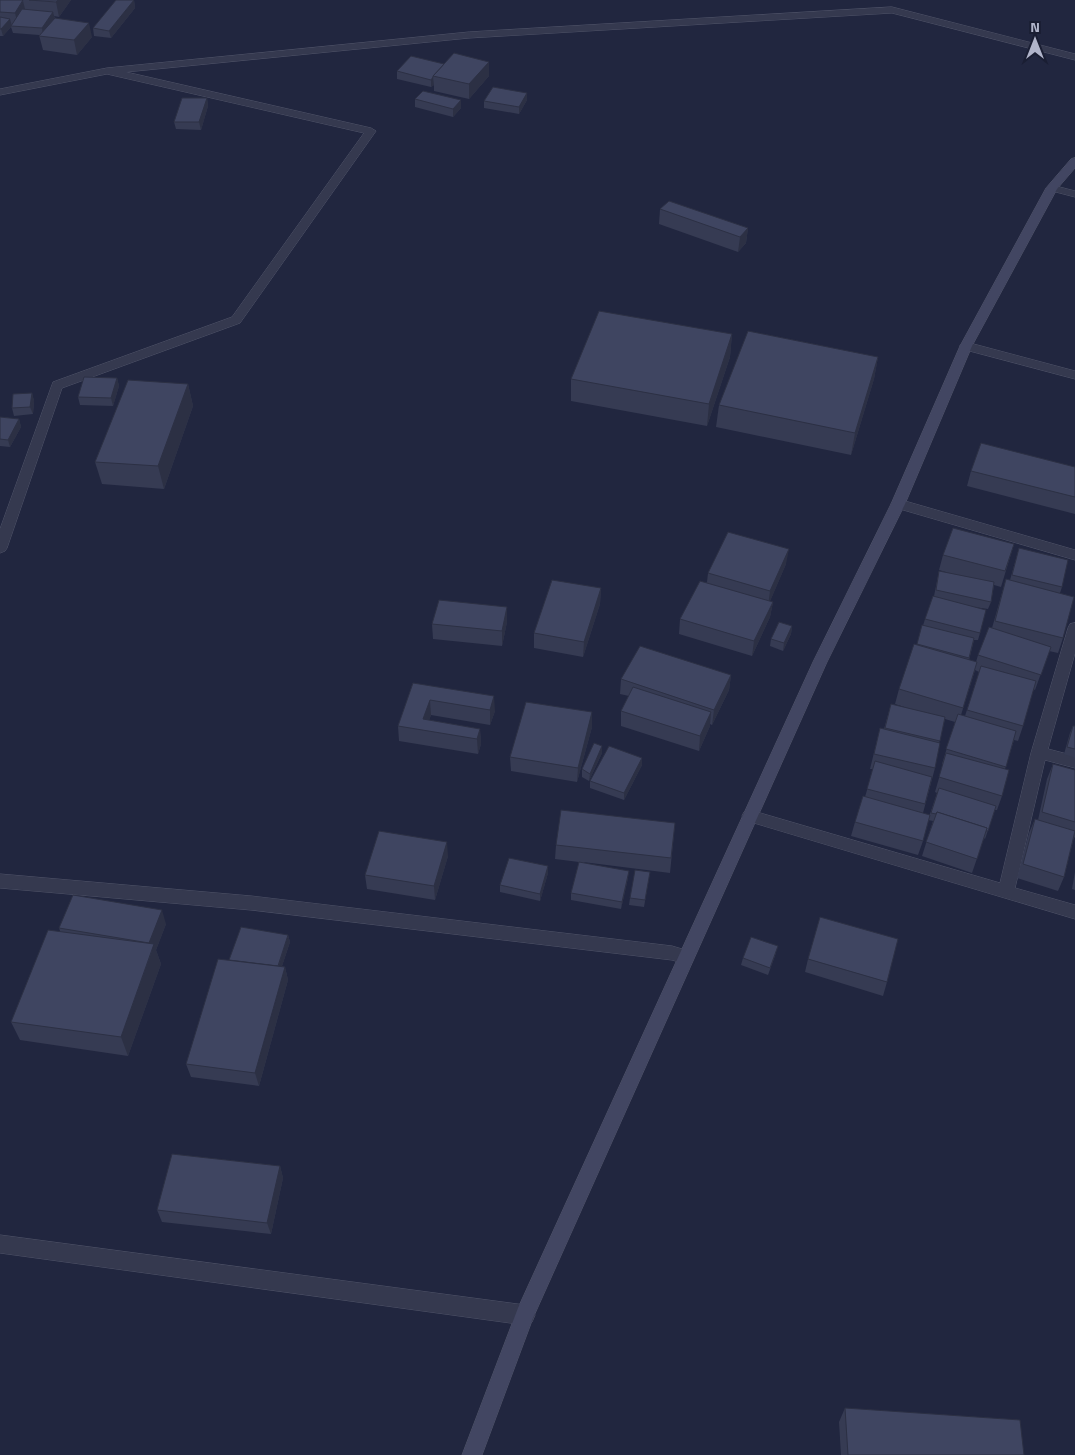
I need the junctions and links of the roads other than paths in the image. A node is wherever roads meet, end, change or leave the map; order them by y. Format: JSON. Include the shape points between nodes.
{"nodes":[{"id":1,"x":1075,"y":57,"type":"edge"},
{"id":2,"x":107,"y":70,"type":"junction"},
{"id":3,"x":0,"y":92,"type":"edge"},
{"id":4,"x":1075,"y":161,"type":"edge"},
{"id":5,"x":1052,"y":188,"type":"junction"},
{"id":6,"x":1075,"y":194,"type":"edge"},
{"id":7,"x":966,"y":346,"type":"junction"},
{"id":8,"x":1075,"y":375,"type":"edge"},
{"id":9,"x":898,"y":504,"type":"junction"},
{"id":10,"x":0,"y":548,"type":"edge"},
{"id":11,"x":1075,"y":555,"type":"edge"},
{"id":12,"x":1075,"y":628,"type":"edge"},
{"id":13,"x":1039,"y":753,"type":"junction"},
{"id":14,"x":1075,"y":762,"type":"edge"},
{"id":15,"x":750,"y":816,"type":"junction"},
{"id":16,"x":0,"y":881,"type":"edge"},
{"id":17,"x":1006,"y":892,"type":"junction"},
{"id":18,"x":1075,"y":912,"type":"edge"},
{"id":19,"x":686,"y":957,"type":"junction"},
{"id":20,"x":0,"y":1244,"type":"edge"},
{"id":21,"x":525,"y":1315,"type":"junction"},
{"id":22,"x":472,"y":1455,"type":"edge"}],
"edges":[{"from":1,"to":2,"type":"street","via":[[892,10],[469,35]]},
{"from":2,"to":3,"type":"street"},
{"from":2,"to":10,"type":"street","via":[[371,131],[236,320],[57,385]]},
{"from":4,"to":5,"type":"main road"},
{"from":5,"to":6,"type":"street"},
{"from":5,"to":7,"type":"main road"},
{"from":7,"to":8,"type":"street"},
{"from":7,"to":9,"type":"main road"},
{"from":9,"to":11,"type":"street"},
{"from":9,"to":15,"type":"main road","via":[[820,662]]},
{"from":12,"to":13,"type":"street"},
{"from":13,"to":14,"type":"street"},
{"from":13,"to":17,"type":"street"},
{"from":15,"to":17,"type":"street"},
{"from":15,"to":19,"type":"main road"},
{"from":16,"to":19,"type":"street","via":[[251,903]]},
{"from":17,"to":18,"type":"street"},
{"from":19,"to":21,"type":"main road"},
{"from":20,"to":21,"type":"street"},
{"from":21,"to":22,"type":"main road"}]}
